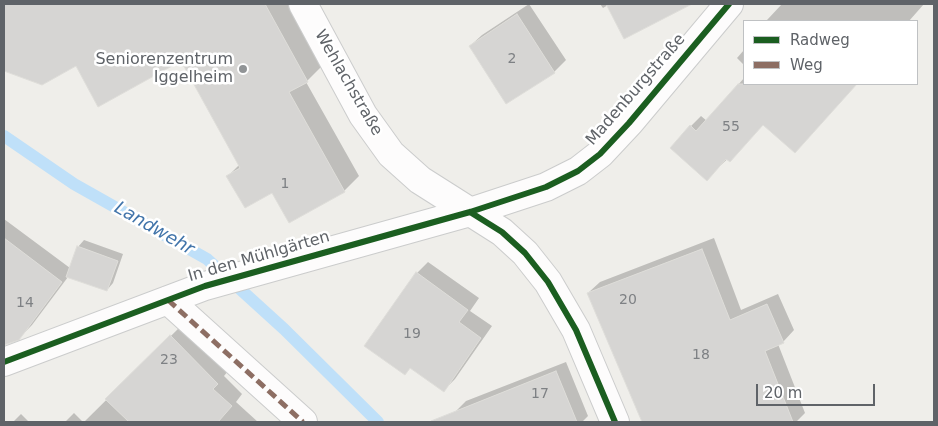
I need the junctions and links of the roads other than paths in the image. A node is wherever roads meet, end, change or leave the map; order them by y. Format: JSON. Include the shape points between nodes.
{"nodes":[{"id":1,"x":303,"y":4,"type":"edge"},
{"id":2,"x":723,"y":6,"type":"edge"},
{"id":3,"x":470,"y":212,"type":"junction"},
{"id":4,"x":168,"y":300,"type":"junction"},
{"id":5,"x":4,"y":362,"type":"edge"},
{"id":6,"x":303,"y":422,"type":"edge"},
{"id":7,"x":615,"y":422,"type":"edge"}],
"edges":[{"from":1,"to":3,"type":"street","name":"Wehlachstraße","via":[[362,115],[391,154],[420,180]]},
{"from":2,"to":3,"type":"street","name":"Madenburgstraße","via":[[630,124],[593,160],[546,187]]},
{"from":3,"to":4,"type":"street","name":"In den Mühlgärten","via":[[205,286]]},
{"from":3,"to":7,"type":"street","name":"Wehlachstraße","via":[[502,232],[526,253],[548,282],[576,330]]},
{"from":4,"to":5,"type":"street","name":"In den Mühlgärten"},
{"from":4,"to":6,"type":"street"}]}
